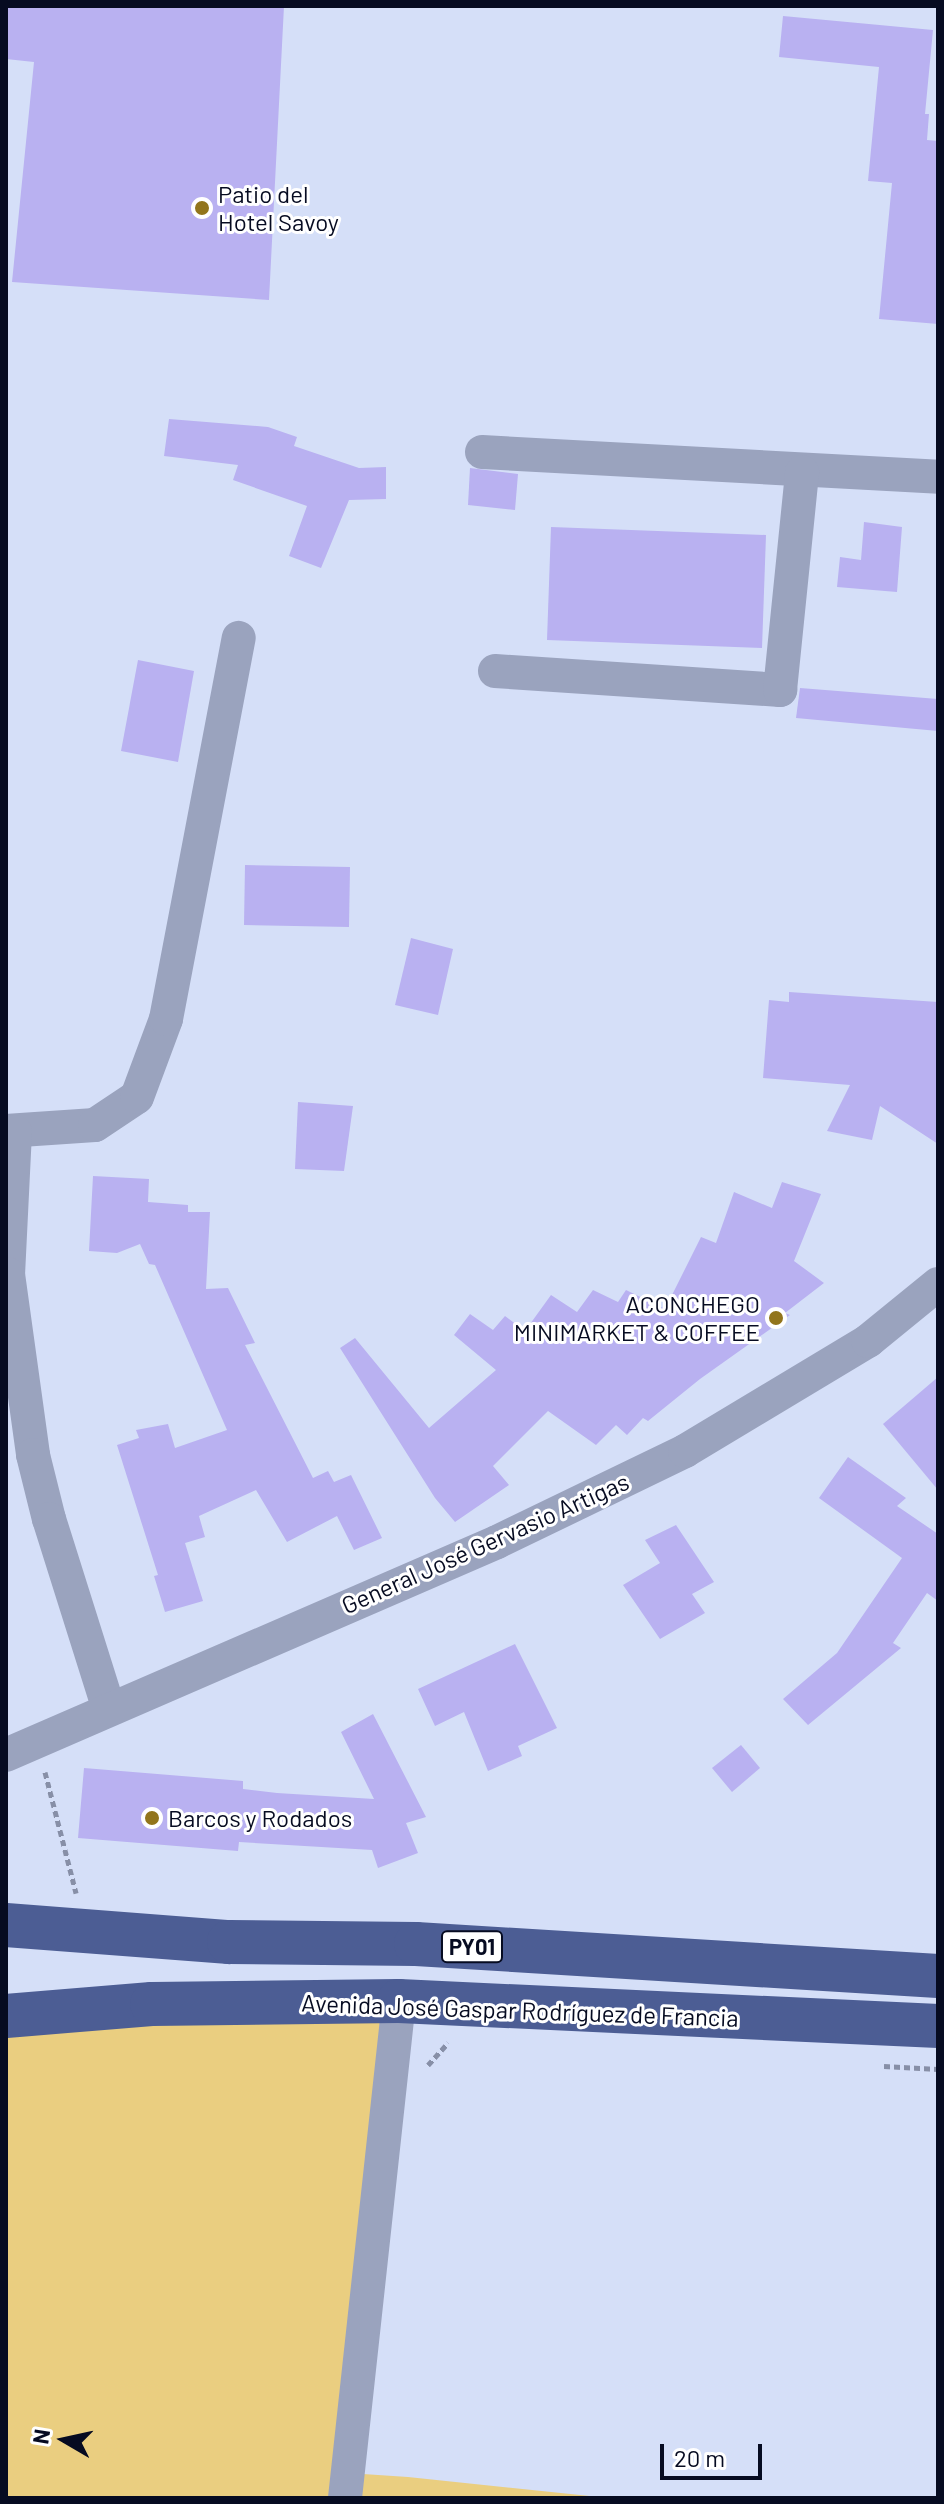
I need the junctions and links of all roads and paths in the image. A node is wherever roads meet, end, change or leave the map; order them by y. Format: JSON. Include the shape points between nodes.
{"nodes":[{"id":1,"x":482,"y":452,"type":"dead end"},
{"id":2,"x":802,"y":472,"type":"junction"},
{"id":3,"x":938,"y":477,"type":"edge"},
{"id":4,"x":239,"y":638,"type":"dead end"},
{"id":5,"x":495,"y":671,"type":"dead end"},
{"id":6,"x":11,"y":1131,"type":"edge"},
{"id":7,"x":938,"y":1284,"type":"edge"},
{"id":8,"x":109,"y":1709,"type":"junction"},
{"id":9,"x":21,"y":1748,"type":"edge"},
{"id":10,"x":6,"y":1925,"type":"edge"},
{"id":11,"x":77,"y":1930,"type":"junction"},
{"id":12,"x":938,"y":1976,"type":"edge"},
{"id":13,"x":399,"y":2001,"type":"junction"},
{"id":14,"x":6,"y":2016,"type":"edge"},
{"id":15,"x":938,"y":2026,"type":"edge"},
{"id":16,"x":454,"y":2038,"type":"dead end"},
{"id":17,"x":876,"y":2065,"type":"dead end"},
{"id":18,"x":938,"y":2069,"type":"edge"},
{"id":19,"x":426,"y":2072,"type":"dead end"},
{"id":20,"x":345,"y":2498,"type":"edge"}],
"edges":[{"from":1,"to":2,"type":"street"},
{"from":2,"to":3,"type":"street"},
{"from":2,"to":5,"type":"street","via":[[780,690]]},
{"from":4,"to":6,"type":"street","via":[[166,1019],[137,1097],[95,1125]]},
{"from":6,"to":8,"type":"street","via":[[8,1274],[31,1441],[49,1519]]},
{"from":7,"to":8,"type":"street","name":"General José Gervasio Artigas","via":[[868,1341],[685,1451],[497,1542]]},
{"from":8,"to":9,"type":"street","name":"General José Gervasio Artigas"},
{"from":9,"to":11,"type":"path","via":[[75,1882]]},
{"from":10,"to":11,"type":"highway","number":"PY01"},
{"from":11,"to":12,"type":"highway","number":"PY01","via":[[229,1942],[416,1944]]},
{"from":13,"to":14,"type":"highway","name":"Avenida José Gaspar Rodríguez de Francia","via":[[152,2004]]},
{"from":13,"to":15,"type":"highway","name":"Avenida José Gaspar Rodríguez de Francia"},
{"from":13,"to":20,"type":"street"},
{"from":16,"to":19,"type":"path"},
{"from":17,"to":18,"type":"path"}]}
